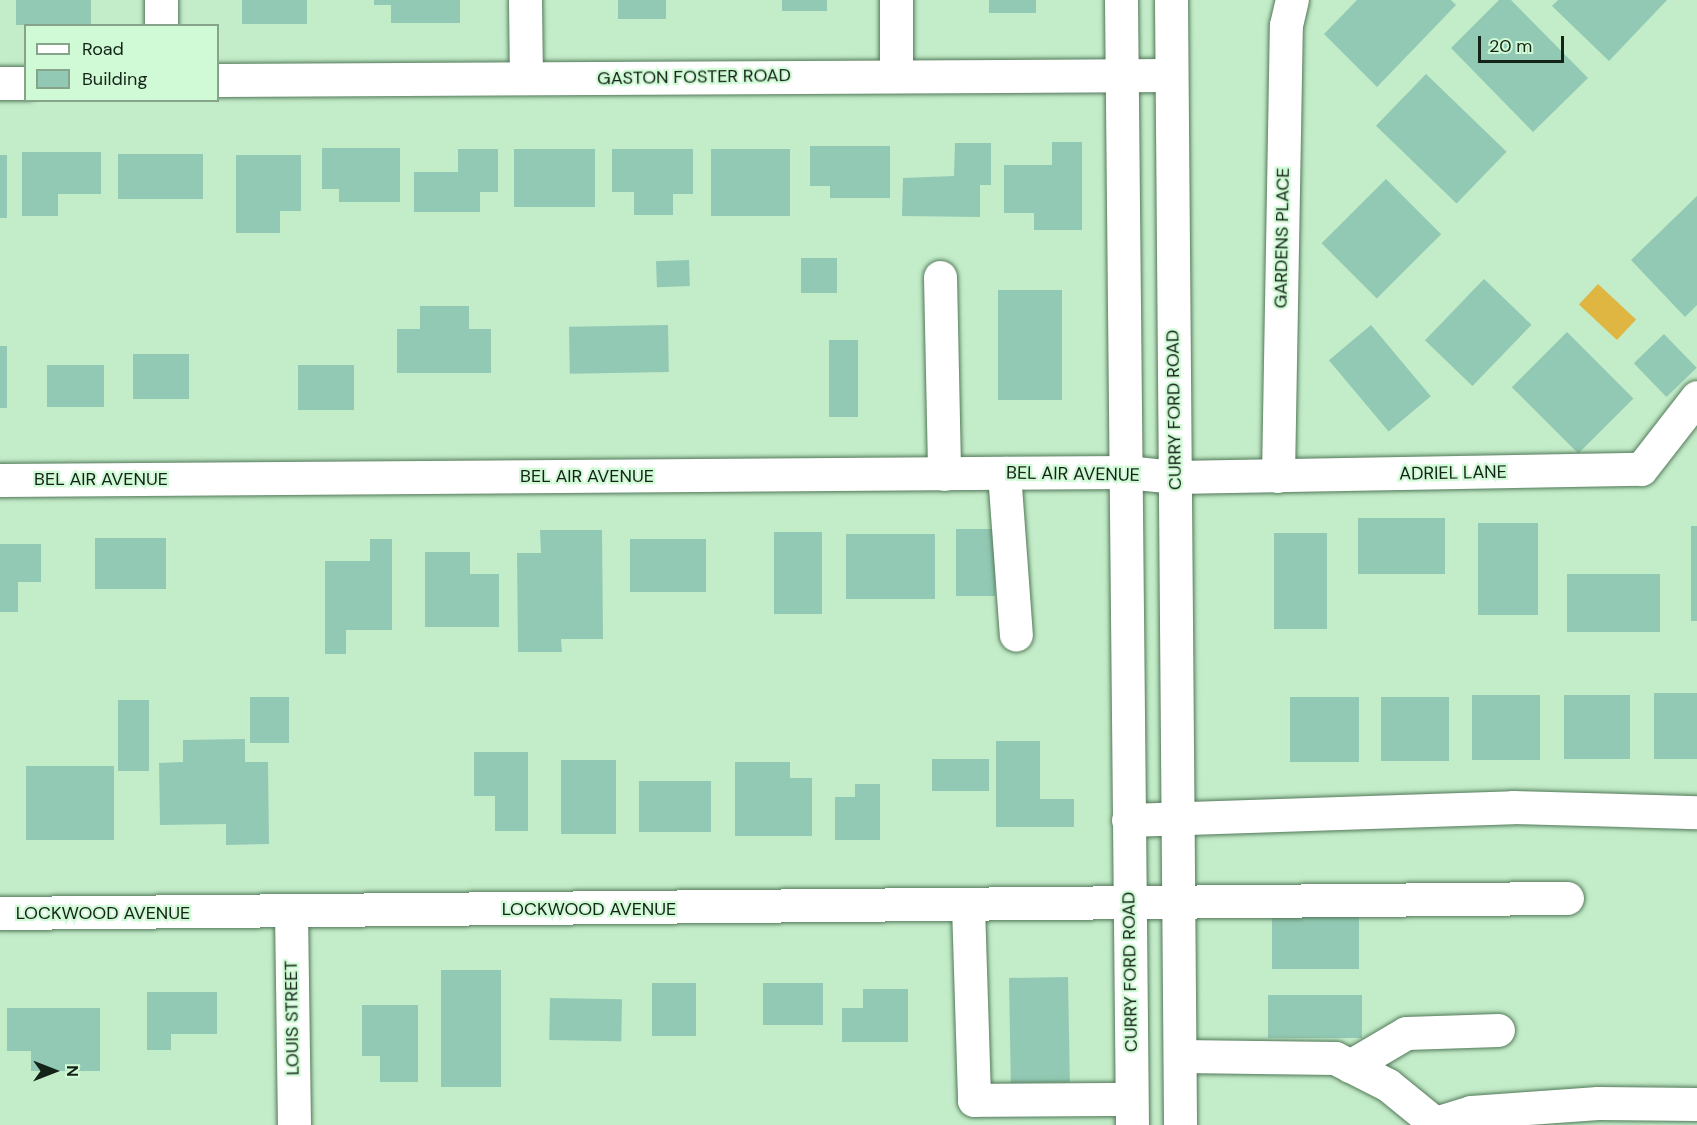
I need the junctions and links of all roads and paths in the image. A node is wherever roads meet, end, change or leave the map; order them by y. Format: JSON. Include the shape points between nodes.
{"nodes":[{"id":1,"x":161,"y":0,"type":"edge"},
{"id":2,"x":525,"y":0,"type":"edge"},
{"id":3,"x":896,"y":0,"type":"edge"},
{"id":4,"x":1121,"y":0,"type":"edge"},
{"id":5,"x":1171,"y":0,"type":"edge"},
{"id":6,"x":1292,"y":0,"type":"edge"},
{"id":7,"x":161,"y":24,"type":"edge"},
{"id":8,"x":896,"y":74,"type":"junction"},
{"id":9,"x":1170,"y":75,"type":"junction"},
{"id":10,"x":1121,"y":76,"type":"junction"},
{"id":11,"x":526,"y":78,"type":"junction"},
{"id":12,"x":219,"y":80,"type":"edge"},
{"id":13,"x":0,"y":83,"type":"edge"},
{"id":14,"x":24,"y":83,"type":"edge"},
{"id":15,"x":940,"y":277,"type":"dead end"},
{"id":16,"x":1697,"y":397,"type":"edge"},
{"id":17,"x":1126,"y":472,"type":"junction"},
{"id":18,"x":1005,"y":473,"type":"junction"},
{"id":19,"x":944,"y":474,"type":"junction"},
{"id":20,"x":1278,"y":476,"type":"junction"},
{"id":21,"x":1174,"y":477,"type":"junction"},
{"id":22,"x":0,"y":480,"type":"edge"},
{"id":23,"x":1016,"y":635,"type":"dead end"},
{"id":24,"x":1697,"y":812,"type":"edge"},
{"id":25,"x":1128,"y":820,"type":"junction"},
{"id":26,"x":1178,"y":820,"type":"junction"},
{"id":27,"x":1568,"y":898,"type":"dead end"},
{"id":28,"x":1179,"y":904,"type":"junction"},
{"id":29,"x":1129,"y":905,"type":"junction"},
{"id":30,"x":968,"y":906,"type":"junction"},
{"id":31,"x":291,"y":911,"type":"junction"},
{"id":32,"x":0,"y":914,"type":"edge"},
{"id":33,"x":1498,"y":1030,"type":"dead end"},
{"id":34,"x":1180,"y":1056,"type":"junction"},
{"id":35,"x":1350,"y":1066,"type":"junction"},
{"id":36,"x":1697,"y":1104,"type":"edge"},
{"id":37,"x":1131,"y":1112,"type":"edge"},
{"id":38,"x":1434,"y":1124,"type":"edge"},
{"id":39,"x":294,"y":1125,"type":"edge"},
{"id":40,"x":1180,"y":1125,"type":"edge"}],
"edges":[{"from":1,"to":7,"type":"street"},
{"from":2,"to":11,"type":"street"},
{"from":3,"to":8,"type":"street"},
{"from":4,"to":10,"type":"street","name":"CURRY FORD ROAD"},
{"from":5,"to":9,"type":"street","name":"CURRY FORD ROAD"},
{"from":6,"to":20,"type":"street","name":"GARDENS PLACE","via":[[1286,25]]},
{"from":8,"to":10,"type":"street","name":"GASTON FOSTER ROAD"},
{"from":8,"to":11,"type":"street","name":"GASTON FOSTER ROAD"},
{"from":9,"to":10,"type":"street","name":"GASTON FOSTER ROAD"},
{"from":9,"to":21,"type":"street","name":"CURRY FORD ROAD"},
{"from":10,"to":17,"type":"street","name":"CURRY FORD ROAD"},
{"from":11,"to":12,"type":"street","name":"GASTON FOSTER ROAD"},
{"from":13,"to":14,"type":"street"},
{"from":15,"to":19,"type":"street"},
{"from":16,"to":20,"type":"street","name":"ADRIEL LANE","via":[[1641,469]]},
{"from":17,"to":18,"type":"street","name":"BEL AIR AVENUE"},
{"from":17,"to":21,"type":"street","name":"BEL AIR AVENUE"},
{"from":17,"to":25,"type":"street","name":"CURRY FORD ROAD"},
{"from":18,"to":19,"type":"street","name":"BEL AIR AVENUE"},
{"from":18,"to":23,"type":"street"},
{"from":19,"to":22,"type":"street","name":"BEL AIR AVENUE"},
{"from":20,"to":21,"type":"street","name":"ADRIEL LANE"},
{"from":21,"to":26,"type":"street","name":"CURRY FORD ROAD"},
{"from":24,"to":26,"type":"street","via":[[1513,807]]},
{"from":25,"to":26,"type":"street"},
{"from":25,"to":29,"type":"street","name":"CURRY FORD ROAD"},
{"from":26,"to":28,"type":"street","name":"CURRY FORD ROAD"},
{"from":27,"to":28,"type":"street","name":"LOCKWOOD AVENUE"},
{"from":28,"to":29,"type":"street","name":"LOCKWOOD AVENUE"},
{"from":28,"to":34,"type":"street","name":"CURRY FORD ROAD"},
{"from":29,"to":30,"type":"street","name":"LOCKWOOD AVENUE"},
{"from":29,"to":37,"type":"street","name":"CURRY FORD ROAD"},
{"from":30,"to":31,"type":"street","name":"LOCKWOOD AVENUE"},
{"from":30,"to":37,"type":"street","via":[[974,1101]]},
{"from":31,"to":32,"type":"street","name":"LOCKWOOD AVENUE"},
{"from":31,"to":39,"type":"street","name":"LOUIS STREET"},
{"from":33,"to":35,"type":"street","via":[[1406,1033]]},
{"from":34,"to":35,"type":"street","via":[[1335,1058]]},
{"from":34,"to":40,"type":"street","name":"CURRY FORD ROAD"},
{"from":35,"to":38,"type":"street","via":[[1388,1085]]},
{"from":36,"to":38,"type":"street","via":[[1494,1111]]}]}
